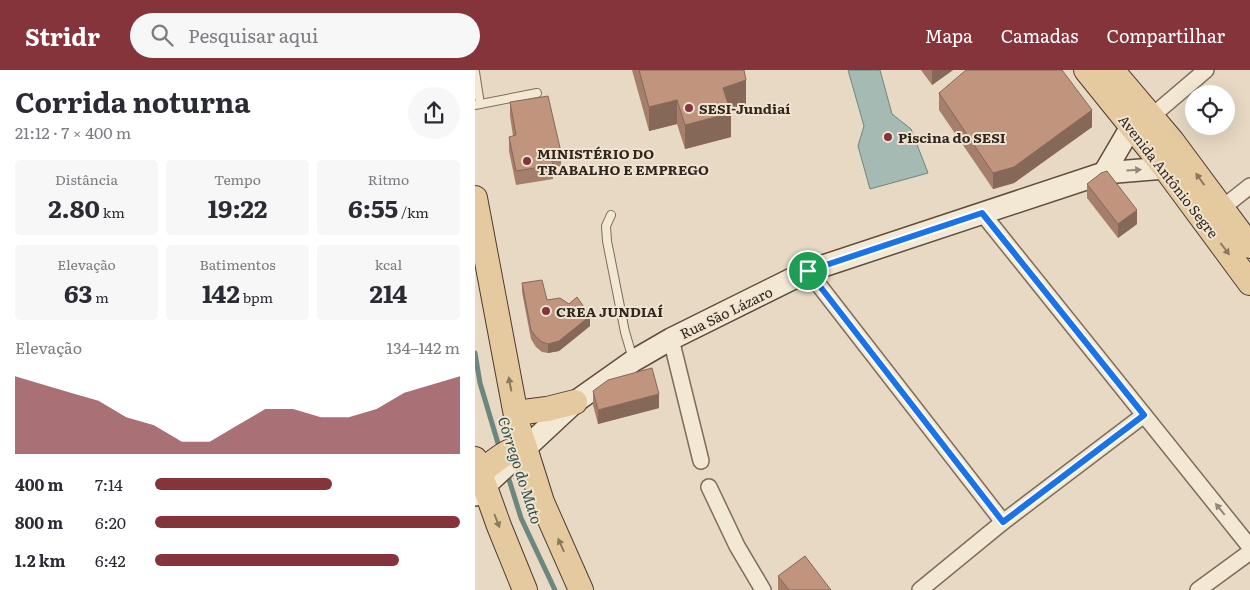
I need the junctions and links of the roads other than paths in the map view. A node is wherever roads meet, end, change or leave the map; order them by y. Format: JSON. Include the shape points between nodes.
{"nodes":[{"id":1,"x":1087,"y":70,"type":"edge"},
{"id":2,"x":1112,"y":70,"type":"edge"},
{"id":3,"x":1207,"y":70,"type":"edge"},
{"id":4,"x":475,"y":72,"type":"edge"},
{"id":5,"x":537,"y":93,"type":"dead end"},
{"id":6,"x":478,"y":104,"type":"edge"},
{"id":7,"x":1152,"y":116,"type":"junction"},
{"id":8,"x":1131,"y":127,"type":"junction"},
{"id":9,"x":1172,"y":141,"type":"junction"},
{"id":10,"x":1165,"y":168,"type":"junction"},
{"id":11,"x":1103,"y":173,"type":"junction"},
{"id":12,"x":1250,"y":186,"type":"edge"},
{"id":13,"x":475,"y":198,"type":"edge"},
{"id":14,"x":1221,"y":209,"type":"junction"},
{"id":15,"x":982,"y":213,"type":"junction"},
{"id":16,"x":611,"y":215,"type":"dead end"},
{"id":17,"x":1250,"y":246,"type":"edge"},
{"id":18,"x":808,"y":271,"type":"junction"},
{"id":19,"x":1250,"y":283,"type":"edge"},
{"id":20,"x":671,"y":339,"type":"junction"},
{"id":21,"x":633,"y":361,"type":"junction"},
{"id":22,"x":575,"y":402,"type":"junction"},
{"id":23,"x":515,"y":413,"type":"junction"},
{"id":24,"x":1144,"y":415,"type":"junction"},
{"id":25,"x":519,"y":451,"type":"junction"},
{"id":26,"x":701,"y":461,"type":"dead end"},
{"id":27,"x":483,"y":475,"type":"edge"},
{"id":28,"x":709,"y":487,"type":"dead end"},
{"id":29,"x":1003,"y":522,"type":"junction"},
{"id":30,"x":1250,"y":547,"type":"edge"},
{"id":31,"x":1250,"y":552,"type":"edge"},
{"id":32,"x":525,"y":590,"type":"edge"},
{"id":33,"x":581,"y":590,"type":"edge"},
{"id":34,"x":763,"y":590,"type":"edge"},
{"id":35,"x":920,"y":590,"type":"edge"},
{"id":36,"x":1198,"y":590,"type":"edge"}],
"edges":[{"from":1,"to":8,"type":"main road","name":"Avenida Antônio Segre"},
{"from":2,"to":7,"type":"main road","name":"Avenida Antônio Segre"},
{"from":3,"to":7,"type":"street"},
{"from":4,"to":6,"type":"lane"},
{"from":5,"to":6,"type":"lane"},
{"from":7,"to":9,"type":"main road","name":"Avenida Antônio Segre"},
{"from":8,"to":9,"type":"main road","via":[[1144,125]]},
{"from":8,"to":10,"type":"main road","name":"Avenida Antônio Segre"},
{"from":8,"to":11,"type":"main road"},
{"from":14,"to":9,"type":"main road","name":"Avenida Antônio Segre","one_way":true},
{"from":11,"to":10,"type":"main road","name":"Rua São Lázaro","one_way":true},
{"from":10,"to":19,"type":"main road","name":"Avenida Antônio Segre","one_way":true},
{"from":11,"to":15,"type":"main road","name":"Rua São Lázaro"},
{"from":12,"to":14,"type":"street"},
{"from":23,"to":13,"type":"main road","one_way":true},
{"from":14,"to":17,"type":"main road","name":"Avenida Antônio Segre"},
{"from":15,"to":18,"type":"main road","name":"Rua São Lázaro"},
{"from":15,"to":24,"type":"street"},
{"from":16,"to":21,"type":"lane","via":[[606,226],[607,240]]},
{"from":18,"to":20,"type":"main road","name":"Rua São Lázaro"},
{"from":18,"to":29,"type":"street"},
{"from":20,"to":21,"type":"main road","name":"Rua São Lázaro"},
{"from":20,"to":26,"type":"street"},
{"from":21,"to":22,"type":"main road","name":"Rua São Lázaro"},
{"from":22,"to":23,"type":"main road"},
{"from":22,"to":25,"type":"main road","name":"Rua São Lázaro"},
{"from":23,"to":25,"type":"main road"},
{"from":24,"to":29,"type":"street"},
{"from":30,"to":24,"type":"street","one_way":true},
{"from":25,"to":27,"type":"main road"},
{"from":33,"to":25,"type":"main road","one_way":true},
{"from":27,"to":32,"type":"main road","one_way":true},
{"from":28,"to":34,"type":"street","via":[[737,546]]},
{"from":29,"to":35,"type":"street"},
{"from":31,"to":36,"type":"street"}]}
